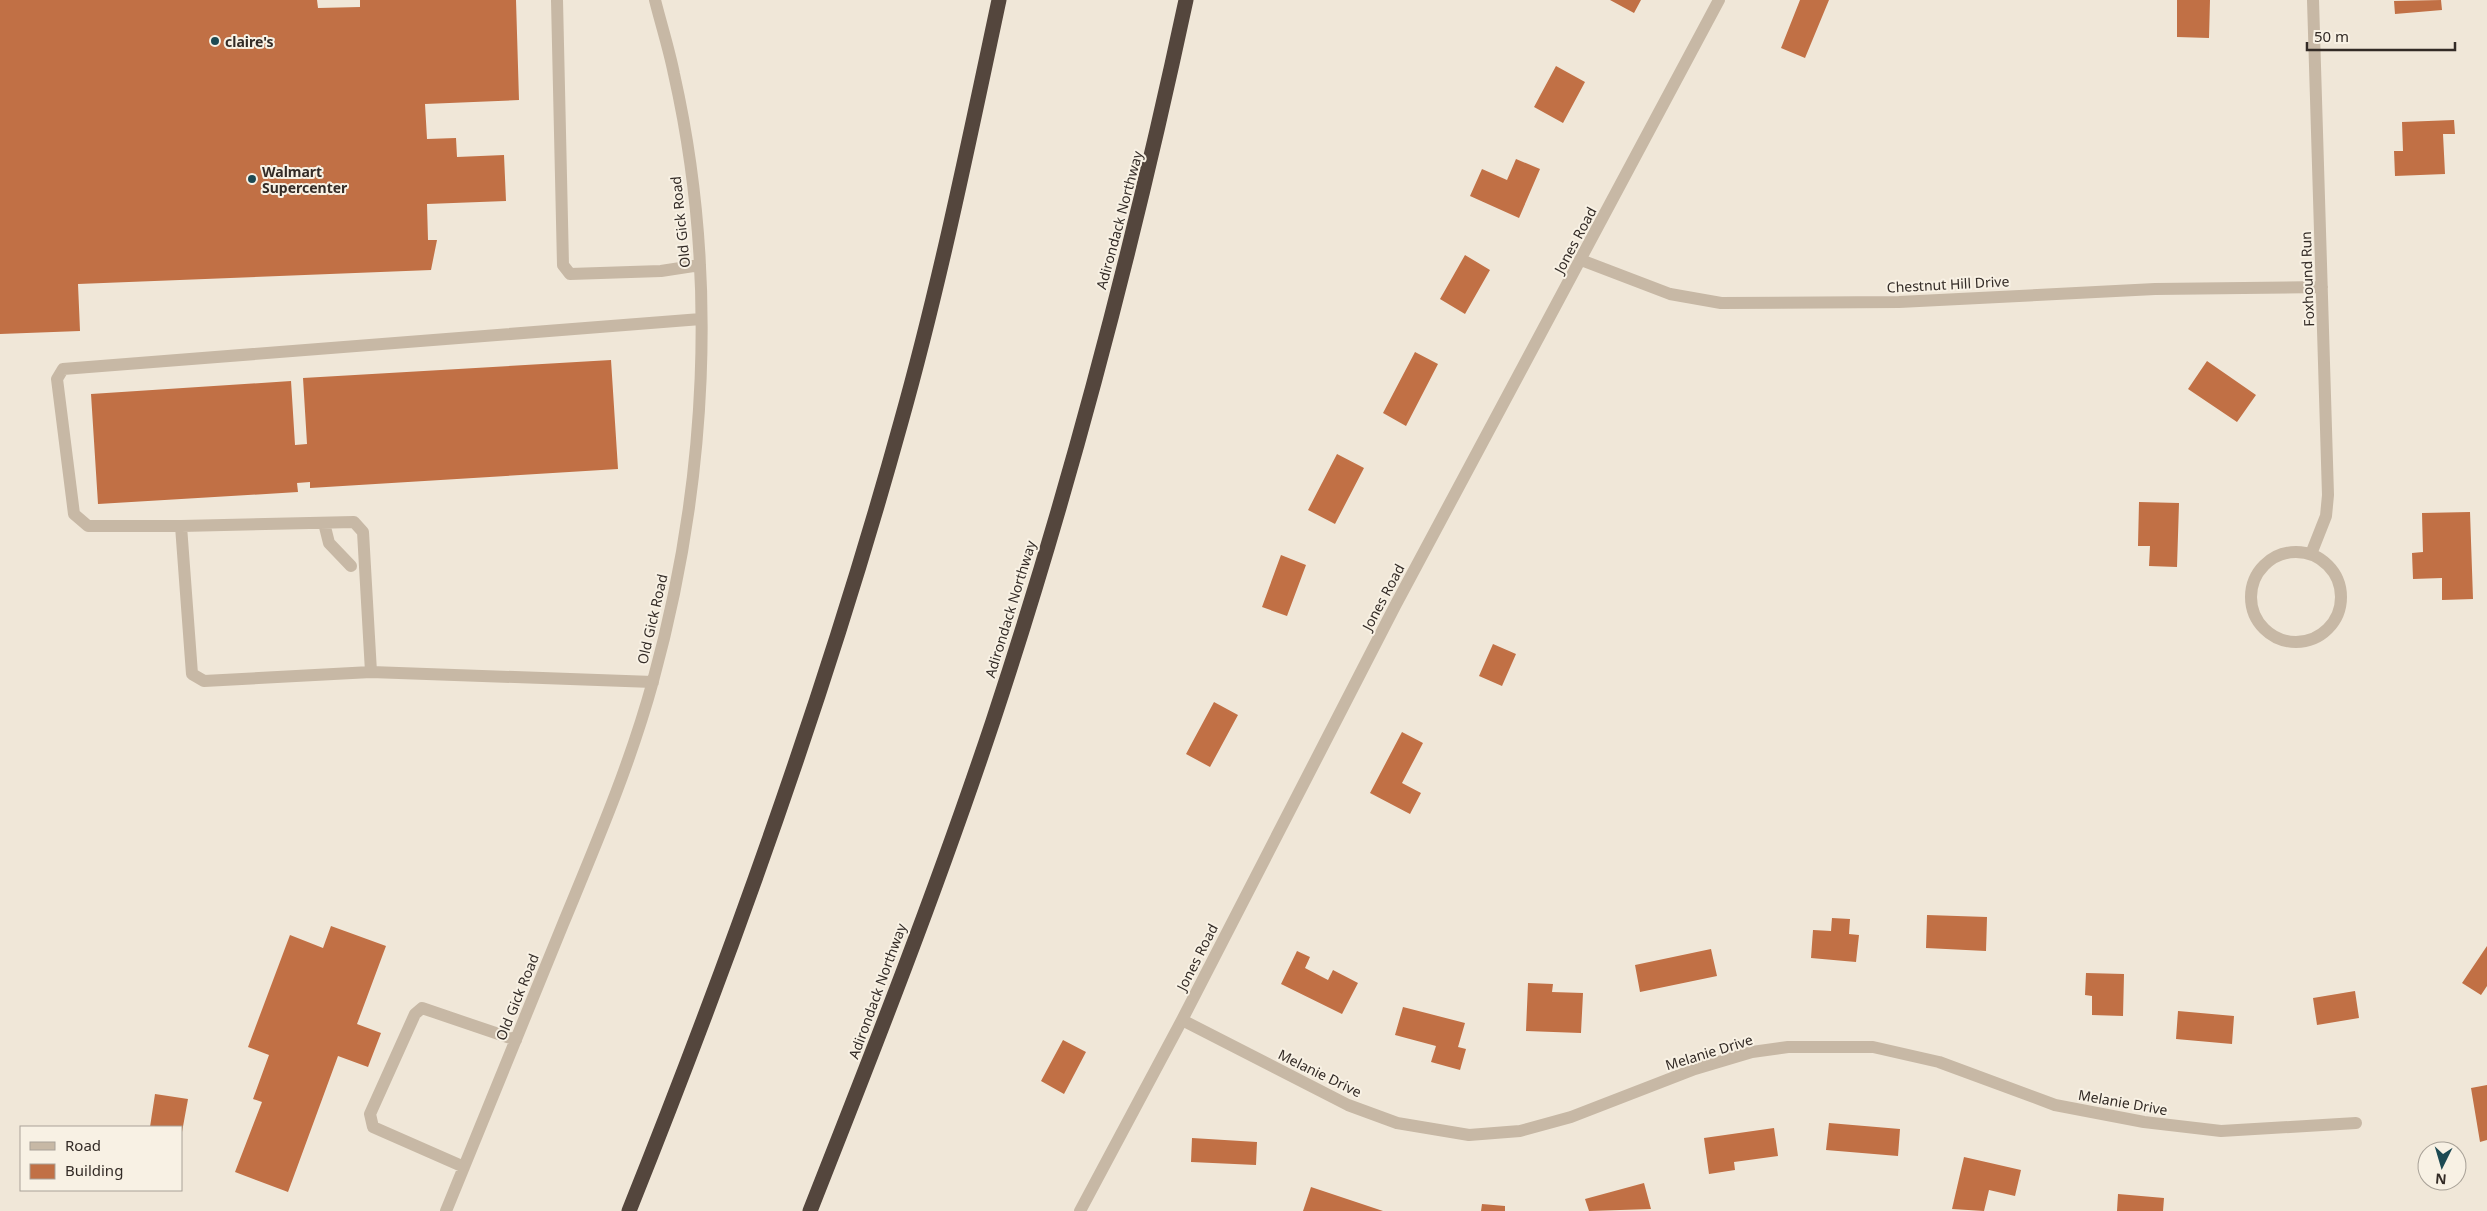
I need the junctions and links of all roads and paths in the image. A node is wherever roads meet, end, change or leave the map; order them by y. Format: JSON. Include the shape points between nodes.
{"nodes":[{"id":1,"x":557,"y":0,"type":"edge"},
{"id":2,"x":655,"y":0,"type":"edge"},
{"id":3,"x":999,"y":0,"type":"edge"},
{"id":4,"x":1186,"y":0,"type":"edge"},
{"id":5,"x":1719,"y":0,"type":"edge"},
{"id":6,"x":2313,"y":0,"type":"edge"},
{"id":7,"x":1581,"y":260,"type":"junction"},
{"id":8,"x":700,"y":265,"type":"junction"},
{"id":9,"x":2322,"y":288,"type":"junction"},
{"id":10,"x":701,"y":319,"type":"junction"},
{"id":11,"x":324,"y":522,"type":"junction"},
{"id":12,"x":181,"y":526,"type":"junction"},
{"id":13,"x":2310,"y":554,"type":"junction"},
{"id":14,"x":351,"y":566,"type":"dead end"},
{"id":15,"x":371,"y":672,"type":"junction"},
{"id":16,"x":653,"y":682,"type":"junction"},
{"id":17,"x":1182,"y":1020,"type":"junction"},
{"id":18,"x":516,"y":1040,"type":"junction"},
{"id":19,"x":2356,"y":1123,"type":"dead end"},
{"id":20,"x":464,"y":1167,"type":"junction"},
{"id":21,"x":446,"y":1211,"type":"edge"},
{"id":22,"x":629,"y":1211,"type":"edge"},
{"id":23,"x":810,"y":1211,"type":"edge"},
{"id":24,"x":1080,"y":1211,"type":"edge"}],
"edges":[{"from":1,"to":8,"type":"street","via":[[563,265],[570,274],[661,271]]},
{"from":2,"to":8,"type":"street","name":"Old Gick Road","via":[[674,75],[689,158]]},
{"from":3,"to":22,"type":"highway","via":[[952,221],[901,422],[853,584],[763,858]]},
{"from":4,"to":23,"type":"highway","name":"Adirondack Northway","via":[[1152,161],[1078,439],[994,719],[860,1085]]},
{"from":5,"to":7,"type":"street","name":"Jones Road"},
{"from":6,"to":9,"type":"street","name":"Foxhound Run"},
{"from":7,"to":9,"type":"street","name":"Chestnut Hill Drive","via":[[1670,294],[1721,302],[1899,302],[2155,289]]},
{"from":7,"to":17,"type":"street","name":"Jones Road","via":[[1394,606]]},
{"from":8,"to":10,"type":"street","name":"Old Gick Road"},
{"from":9,"to":13,"type":"street","name":"Foxhound Run","via":[[2328,495],[2326,516]]},
{"from":10,"to":12,"type":"street","via":[[63,369],[58,379],[74,514],[88,526]]},
{"from":10,"to":16,"type":"street","name":"Old Gick Road","via":[[701,395],[694,471],[675,589]]},
{"from":11,"to":12,"type":"street"},
{"from":11,"to":14,"type":"street","via":[[329,543]]},
{"from":11,"to":15,"type":"street","via":[[354,522],[363,532]]},
{"from":12,"to":15,"type":"street","via":[[192,674],[204,681]]},
{"from":13,"to":13,"type":"street","via":[[2286,552],[2272,559],[2260,569],[2253,583],[2254,613],[2273,636],[2288,642],[2316,638],[2337,618],[2341,604],[2341,589],[2336,576],[2328,564]]},
{"from":15,"to":16,"type":"street"},
{"from":16,"to":18,"type":"street","name":"Old Gick Road","via":[[618,790]]},
{"from":17,"to":19,"type":"street","name":"Melanie Drive","via":[[1348,1105],[1397,1122],[1469,1135],[1520,1131],[1570,1117],[1695,1069],[1752,1052],[1788,1047],[1873,1047],[1939,1062],[2055,1104],[2144,1122],[2221,1131]]},
{"from":17,"to":24,"type":"street","name":"Jones Road"},
{"from":18,"to":20,"type":"street","name":"Old Gick Road"},
{"from":18,"to":20,"type":"street","via":[[422,1008],[415,1014],[370,1114],[373,1127]]},
{"from":20,"to":21,"type":"street","name":"Old Gick Road"}]}
